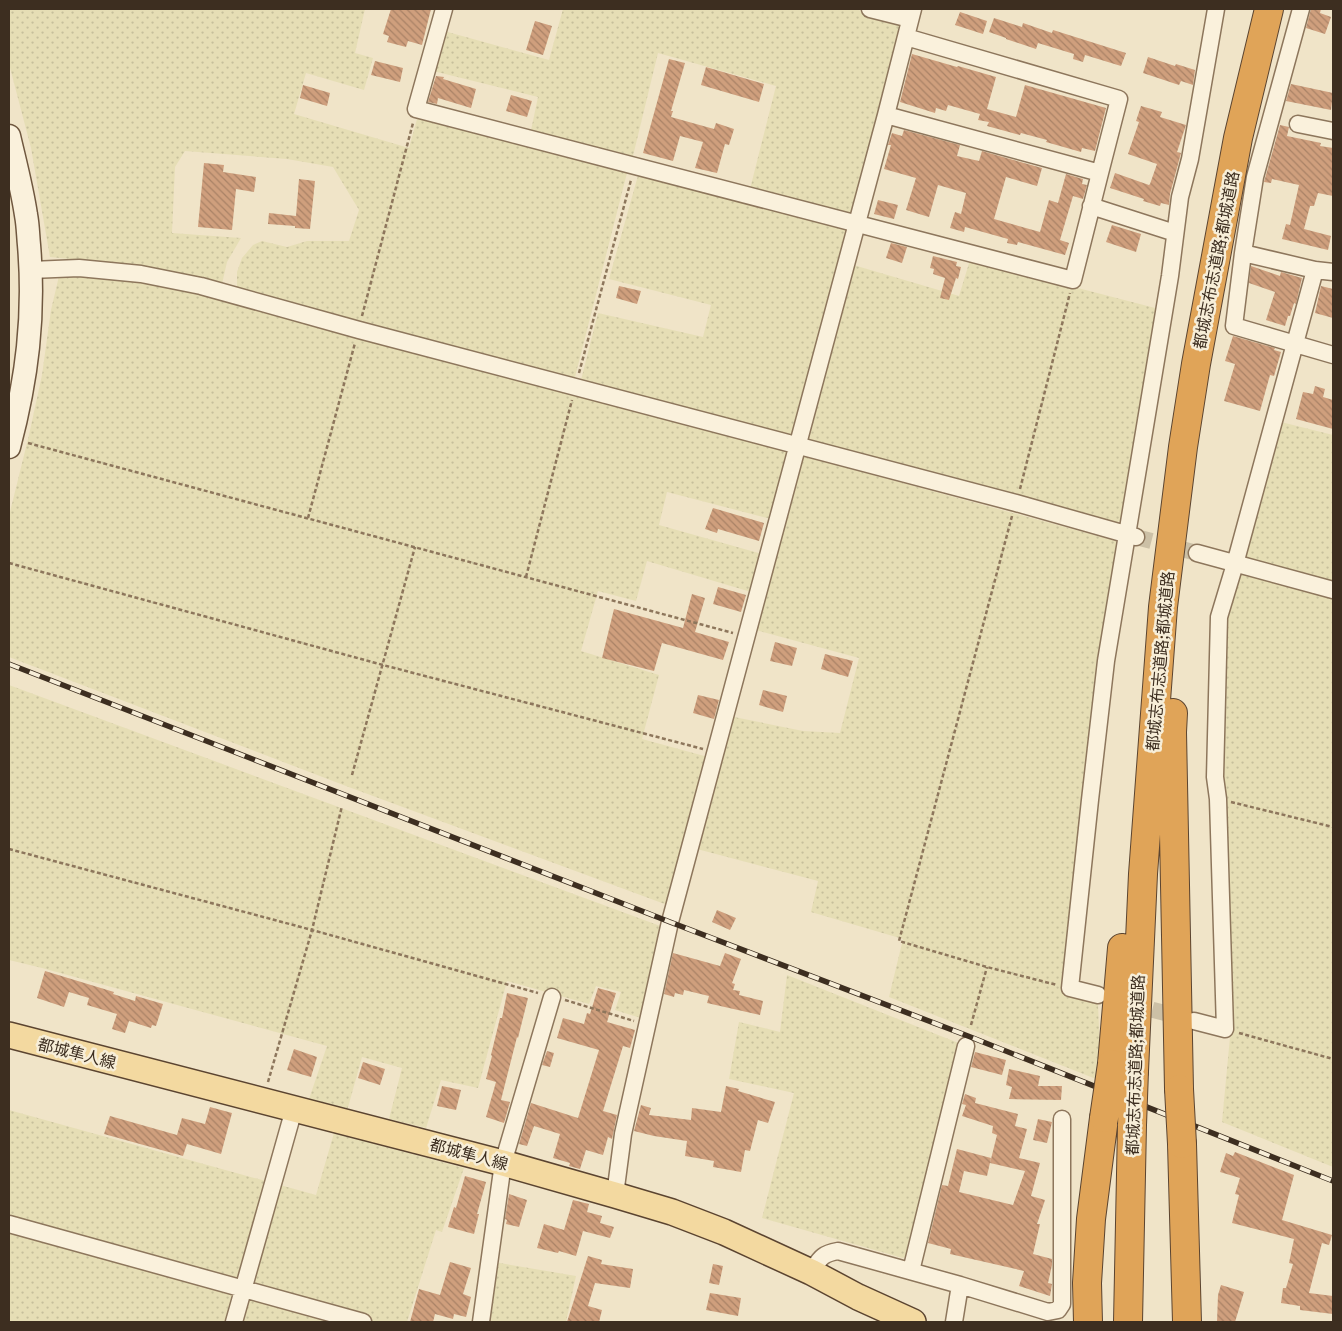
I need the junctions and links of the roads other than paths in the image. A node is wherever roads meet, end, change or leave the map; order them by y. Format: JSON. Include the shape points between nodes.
{"nodes":[{"id":1,"x":444,"y":9,"type":"edge"},
{"id":2,"x":870,"y":9,"type":"edge"},
{"id":3,"x":1216,"y":9,"type":"edge"},
{"id":4,"x":1269,"y":9,"type":"edge"},
{"id":5,"x":1301,"y":9,"type":"edge"},
{"id":6,"x":912,"y":14,"type":"edge"},
{"id":7,"x":906,"y":37,"type":"junction"},
{"id":8,"x":886,"y":115,"type":"junction"},
{"id":9,"x":1298,"y":124,"type":"dead end"},
{"id":10,"x":1333,"y":131,"type":"edge"},
{"id":11,"x":9,"y":136,"type":"edge"},
{"id":12,"x":13,"y":167,"type":"edge"},
{"id":13,"x":1100,"y":172,"type":"junction"},
{"id":14,"x":1091,"y":206,"type":"junction"},
{"id":15,"x":856,"y":224,"type":"junction"},
{"id":16,"x":1175,"y":233,"type":"junction"},
{"id":17,"x":1243,"y":253,"type":"junction"},
{"id":18,"x":31,"y":270,"type":"junction"},
{"id":19,"x":1315,"y":270,"type":"junction"},
{"id":20,"x":1333,"y":272,"type":"edge"},
{"id":21,"x":1295,"y":345,"type":"junction"},
{"id":22,"x":1333,"y":355,"type":"edge"},
{"id":23,"x":10,"y":442,"type":"edge"},
{"id":24,"x":796,"y":446,"type":"junction"},
{"id":25,"x":1183,"y":447,"type":"junction"},
{"id":26,"x":1131,"y":536,"type":"junction"},
{"id":27,"x":1197,"y":553,"type":"tunnel mouth"},
{"id":28,"x":1235,"y":564,"type":"junction"},
{"id":29,"x":1333,"y":590,"type":"edge"},
{"id":30,"x":1098,"y":995,"type":"dead end"},
{"id":31,"x":552,"y":996,"type":"road end"},
{"id":32,"x":1194,"y":1021,"type":"tunnel mouth"},
{"id":33,"x":9,"y":1035,"type":"edge"},
{"id":34,"x":966,"y":1046,"type":"dead end"},
{"id":35,"x":1123,"y":1067,"type":"junction"},
{"id":36,"x":294,"y":1109,"type":"junction"},
{"id":37,"x":1062,"y":1119,"type":"dead end"},
{"id":38,"x":503,"y":1163,"type":"junction"},
{"id":39,"x":615,"y":1195,"type":"junction"},
{"id":40,"x":9,"y":1224,"type":"edge"},
{"id":41,"x":911,"y":1271,"type":"junction"},
{"id":42,"x":811,"y":1272,"type":"junction"},
{"id":43,"x":960,"y":1285,"type":"junction"},
{"id":44,"x":243,"y":1289,"type":"junction"},
{"id":45,"x":234,"y":1322,"type":"edge"},
{"id":46,"x":363,"y":1322,"type":"edge"},
{"id":47,"x":481,"y":1322,"type":"edge"},
{"id":48,"x":913,"y":1322,"type":"edge"},
{"id":49,"x":954,"y":1322,"type":"edge"},
{"id":50,"x":1088,"y":1322,"type":"edge"},
{"id":51,"x":1128,"y":1322,"type":"edge"},
{"id":52,"x":1187,"y":1322,"type":"edge"}],
"edges":[{"from":1,"to":15,"type":"street","via":[[416,109]]},
{"from":2,"to":6,"type":"street"},
{"from":3,"to":16,"type":"street"},
{"from":4,"to":25,"type":"highway","name":"都城志布志道路;都城道路","via":[[1238,138]]},
{"from":5,"to":17,"type":"street","via":[[1256,177]]},
{"from":6,"to":7,"type":"street"},
{"from":7,"to":8,"type":"street"},
{"from":7,"to":13,"type":"street","via":[[1120,99]]},
{"from":8,"to":13,"type":"street"},
{"from":8,"to":15,"type":"street"},
{"from":9,"to":10,"type":"street"},
{"from":11,"to":12,"type":"street"},
{"from":12,"to":18,"type":"street","via":[[27,216]]},
{"from":13,"to":14,"type":"street"},
{"from":14,"to":15,"type":"street","via":[[1073,280]]},
{"from":14,"to":16,"type":"street"},
{"from":15,"to":24,"type":"street"},
{"from":16,"to":26,"type":"street"},
{"from":17,"to":19,"type":"street"},
{"from":17,"to":21,"type":"street","via":[[1234,326]]},
{"from":18,"to":23,"type":"street","via":[[26,370]]},
{"from":18,"to":24,"type":"street","via":[[79,268],[141,274],[200,286]]},
{"from":19,"to":20,"type":"street"},
{"from":19,"to":21,"type":"street"},
{"from":21,"to":22,"type":"street"},
{"from":21,"to":28,"type":"street"},
{"from":24,"to":26,"type":"street"},
{"from":24,"to":39,"type":"street","via":[[670,922],[623,1134]]},
{"from":25,"to":35,"type":"highway","name":"都城志布志道路;都城道路","via":[[1163,608],[1149,799],[1133,826]]},
{"from":25,"to":52,"type":"highway","bridge":true,"via":[[1172,732]]},
{"from":26,"to":30,"type":"street","via":[[1105,671],[1070,988]]},
{"from":27,"to":28,"type":"street"},
{"from":28,"to":29,"type":"street"},
{"from":28,"to":32,"type":"street","via":[[1219,617],[1215,777],[1225,1029]]},
{"from":31,"to":38,"type":"street"},
{"from":33,"to":36,"type":"main road","name":"都城隼人線"},
{"from":34,"to":41,"type":"street"},
{"from":35,"to":50,"type":"highway","bridge":true,"via":[[1104,1118],[1086,1283]]},
{"from":35,"to":51,"type":"highway","name":"都城志布志道路;都城道路","bridge":true,"via":[[1132,1125]]},
{"from":36,"to":38,"type":"main road","name":"都城隼人線"},
{"from":36,"to":44,"type":"street"},
{"from":37,"to":43,"type":"street","via":[[1062,1304],[1058,1310],[1048,1312]]},
{"from":38,"to":39,"type":"main road","name":"都城隼人線"},
{"from":38,"to":47,"type":"street"},
{"from":39,"to":42,"type":"main road","name":"都城隼人線","via":[[724,1232]]},
{"from":40,"to":44,"type":"street"},
{"from":41,"to":42,"type":"street","via":[[838,1251],[822,1257]]},
{"from":41,"to":43,"type":"street"},
{"from":42,"to":48,"type":"main road","name":"都城隼人線"},
{"from":43,"to":49,"type":"street"},
{"from":44,"to":45,"type":"street"},
{"from":44,"to":46,"type":"street"}]}
